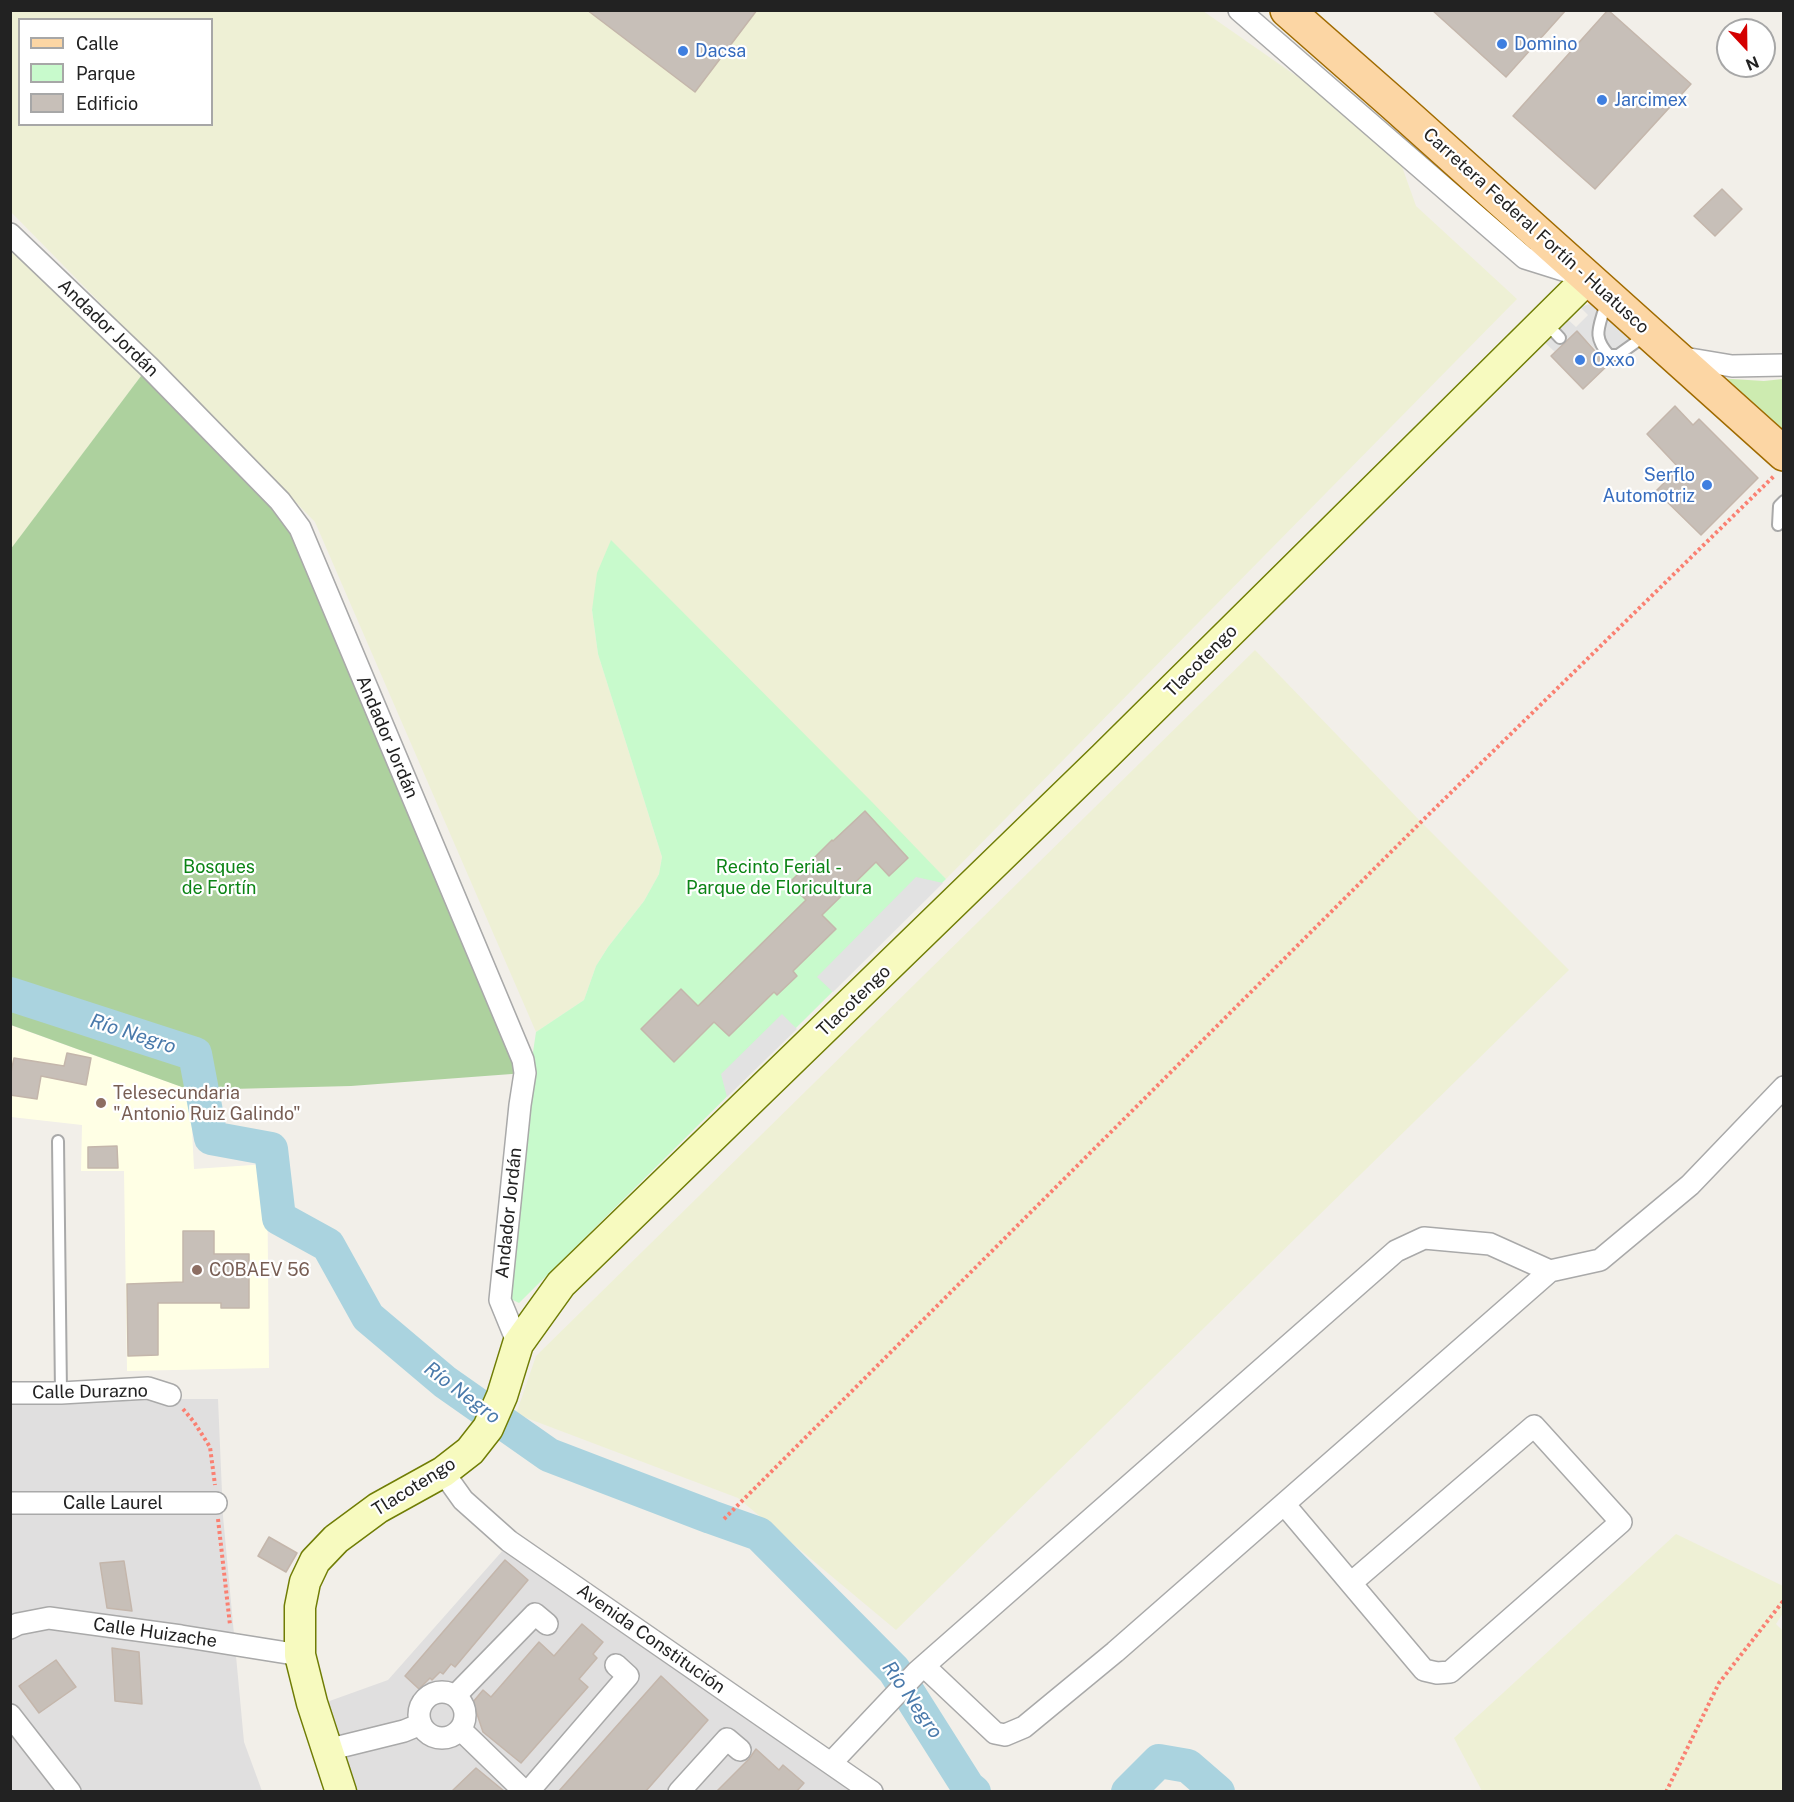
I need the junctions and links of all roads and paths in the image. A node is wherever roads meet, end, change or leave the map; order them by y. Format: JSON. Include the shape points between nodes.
{"nodes":[{"id":1,"x":1239,"y":10,"type":"edge"},
{"id":2,"x":1287,"y":10,"type":"edge"},
{"id":3,"x":10,"y":234,"type":"edge"},
{"id":4,"x":1598,"y":286,"type":"junction"},
{"id":5,"x":1649,"y":333,"type":"junction"},
{"id":6,"x":1674,"y":356,"type":"junction"},
{"id":7,"x":1784,"y":365,"type":"edge"},
{"id":8,"x":1780,"y":464,"type":"edge"},
{"id":9,"x":1784,"y":501,"type":"edge"},
{"id":10,"x":1779,"y":525,"type":"dead end"},
{"id":11,"x":1784,"y":1087,"type":"edge"},
{"id":12,"x":58,"y":1141,"type":"dead end"},
{"id":13,"x":1550,"y":1270,"type":"junction"},
{"id":14,"x":518,"y":1344,"type":"junction"},
{"id":15,"x":10,"y":1393,"type":"edge"},
{"id":16,"x":61,"y":1393,"type":"junction"},
{"id":17,"x":170,"y":1395,"type":"dead end"},
{"id":18,"x":443,"y":1472,"type":"junction"},
{"id":19,"x":10,"y":1503,"type":"edge"},
{"id":20,"x":216,"y":1503,"type":"dead end"},
{"id":21,"x":1284,"y":1504,"type":"junction"},
{"id":22,"x":724,"y":1519,"type":"dead end"},
{"id":23,"x":1351,"y":1583,"type":"junction"},
{"id":24,"x":1784,"y":1600,"type":"edge"},
{"id":25,"x":547,"y":1624,"type":"dead end"},
{"id":26,"x":10,"y":1628,"type":"edge"},
{"id":27,"x":300,"y":1655,"type":"junction"},
{"id":28,"x":616,"y":1665,"type":"dead end"},
{"id":29,"x":921,"y":1669,"type":"junction"},
{"id":30,"x":455,"y":1696,"type":"junction"},
{"id":31,"x":10,"y":1715,"type":"edge"},
{"id":32,"x":421,"y":1724,"type":"junction"},
{"id":33,"x":460,"y":1730,"type":"junction"},
{"id":34,"x":327,"y":1750,"type":"junction"},
{"id":35,"x":740,"y":1750,"type":"dead end"},
{"id":36,"x":831,"y":1763,"type":"junction"},
{"id":37,"x":70,"y":1791,"type":"edge"},
{"id":38,"x":341,"y":1791,"type":"edge"},
{"id":39,"x":526,"y":1791,"type":"edge"},
{"id":40,"x":679,"y":1791,"type":"edge"},
{"id":41,"x":872,"y":1791,"type":"edge"},
{"id":42,"x":1666,"y":1791,"type":"edge"}],
"edges":[{"from":1,"to":4,"type":"street","via":[[1525,258]]},
{"from":2,"to":4,"type":"main road","name":"Carretera Federal Fortín - Huatusco"},
{"from":3,"to":14,"type":"street","name":"Andador Jordán","via":[[149,367],[280,501],[300,528],[522,1060],[525,1073],[500,1300]]},
{"from":4,"to":5,"type":"main road","name":"Carretera Federal Fortín - Huatusco"},
{"from":4,"to":5,"type":"lane","via":[[1600,345],[1610,356],[1618,355]]},
{"from":4,"to":14,"type":"street","name":"Tlacotengo","via":[[561,1284]]},
{"from":5,"to":6,"type":"main road","name":"Carretera Federal Fortín - Huatusco"},
{"from":6,"to":7,"type":"street","via":[[1732,366]]},
{"from":6,"to":8,"type":"main road","name":"Carretera Federal Fortín - Huatusco"},
{"from":8,"to":22,"type":"path"},
{"from":9,"to":10,"type":"lane","via":[[1779,506]]},
{"from":11,"to":13,"type":"street","via":[[1690,1185],[1600,1260]]},
{"from":12,"to":16,"type":"lane"},
{"from":13,"to":21,"type":"street"},
{"from":13,"to":29,"type":"street","via":[[1490,1244],[1425,1238],[1396,1251]]},
{"from":14,"to":18,"type":"street","name":"Tlacotengo","via":[[488,1428],[471,1451]]},
{"from":15,"to":16,"type":"street","name":"Calle Durazno"},
{"from":16,"to":17,"type":"street","name":"Calle Durazno","via":[[148,1388]]},
{"from":18,"to":27,"type":"street","name":"Tlacotengo","via":[[378,1508],[336,1539],[315,1561],[300,1607]]},
{"from":18,"to":36,"type":"street","name":"Avenida Constitución","via":[[463,1500],[510,1541]]},
{"from":19,"to":20,"type":"street","name":"Calle Laurel"},
{"from":21,"to":23,"type":"street"},
{"from":21,"to":29,"type":"street","via":[[1024,1727],[1005,1734],[995,1733]]},
{"from":23,"to":23,"type":"street","via":[[1424,1670],[1450,1672],[1621,1522],[1534,1426]]},
{"from":24,"to":42,"type":"path","via":[[1719,1683]]},
{"from":25,"to":30,"type":"street","via":[[535,1614]]},
{"from":26,"to":27,"type":"street","name":"Calle Huizache","via":[[49,1618]]},
{"from":27,"to":34,"type":"street","name":"Tlacotengo"},
{"from":28,"to":39,"type":"street","via":[[628,1676]]},
{"from":29,"to":36,"type":"street"},
{"from":30,"to":32,"type":"street","via":[[441,1692],[428,1698],[420,1710]]},
{"from":30,"to":33,"type":"street","via":[[466,1715]]},
{"from":31,"to":37,"type":"street"},
{"from":32,"to":33,"type":"street","via":[[431,1736],[439,1738]]},
{"from":32,"to":34,"type":"street"},
{"from":33,"to":39,"type":"street"},
{"from":34,"to":38,"type":"street","name":"Tlacotengo"},
{"from":35,"to":40,"type":"street","via":[[727,1739]]},
{"from":36,"to":41,"type":"street","name":"Avenida Constitución"}]}
